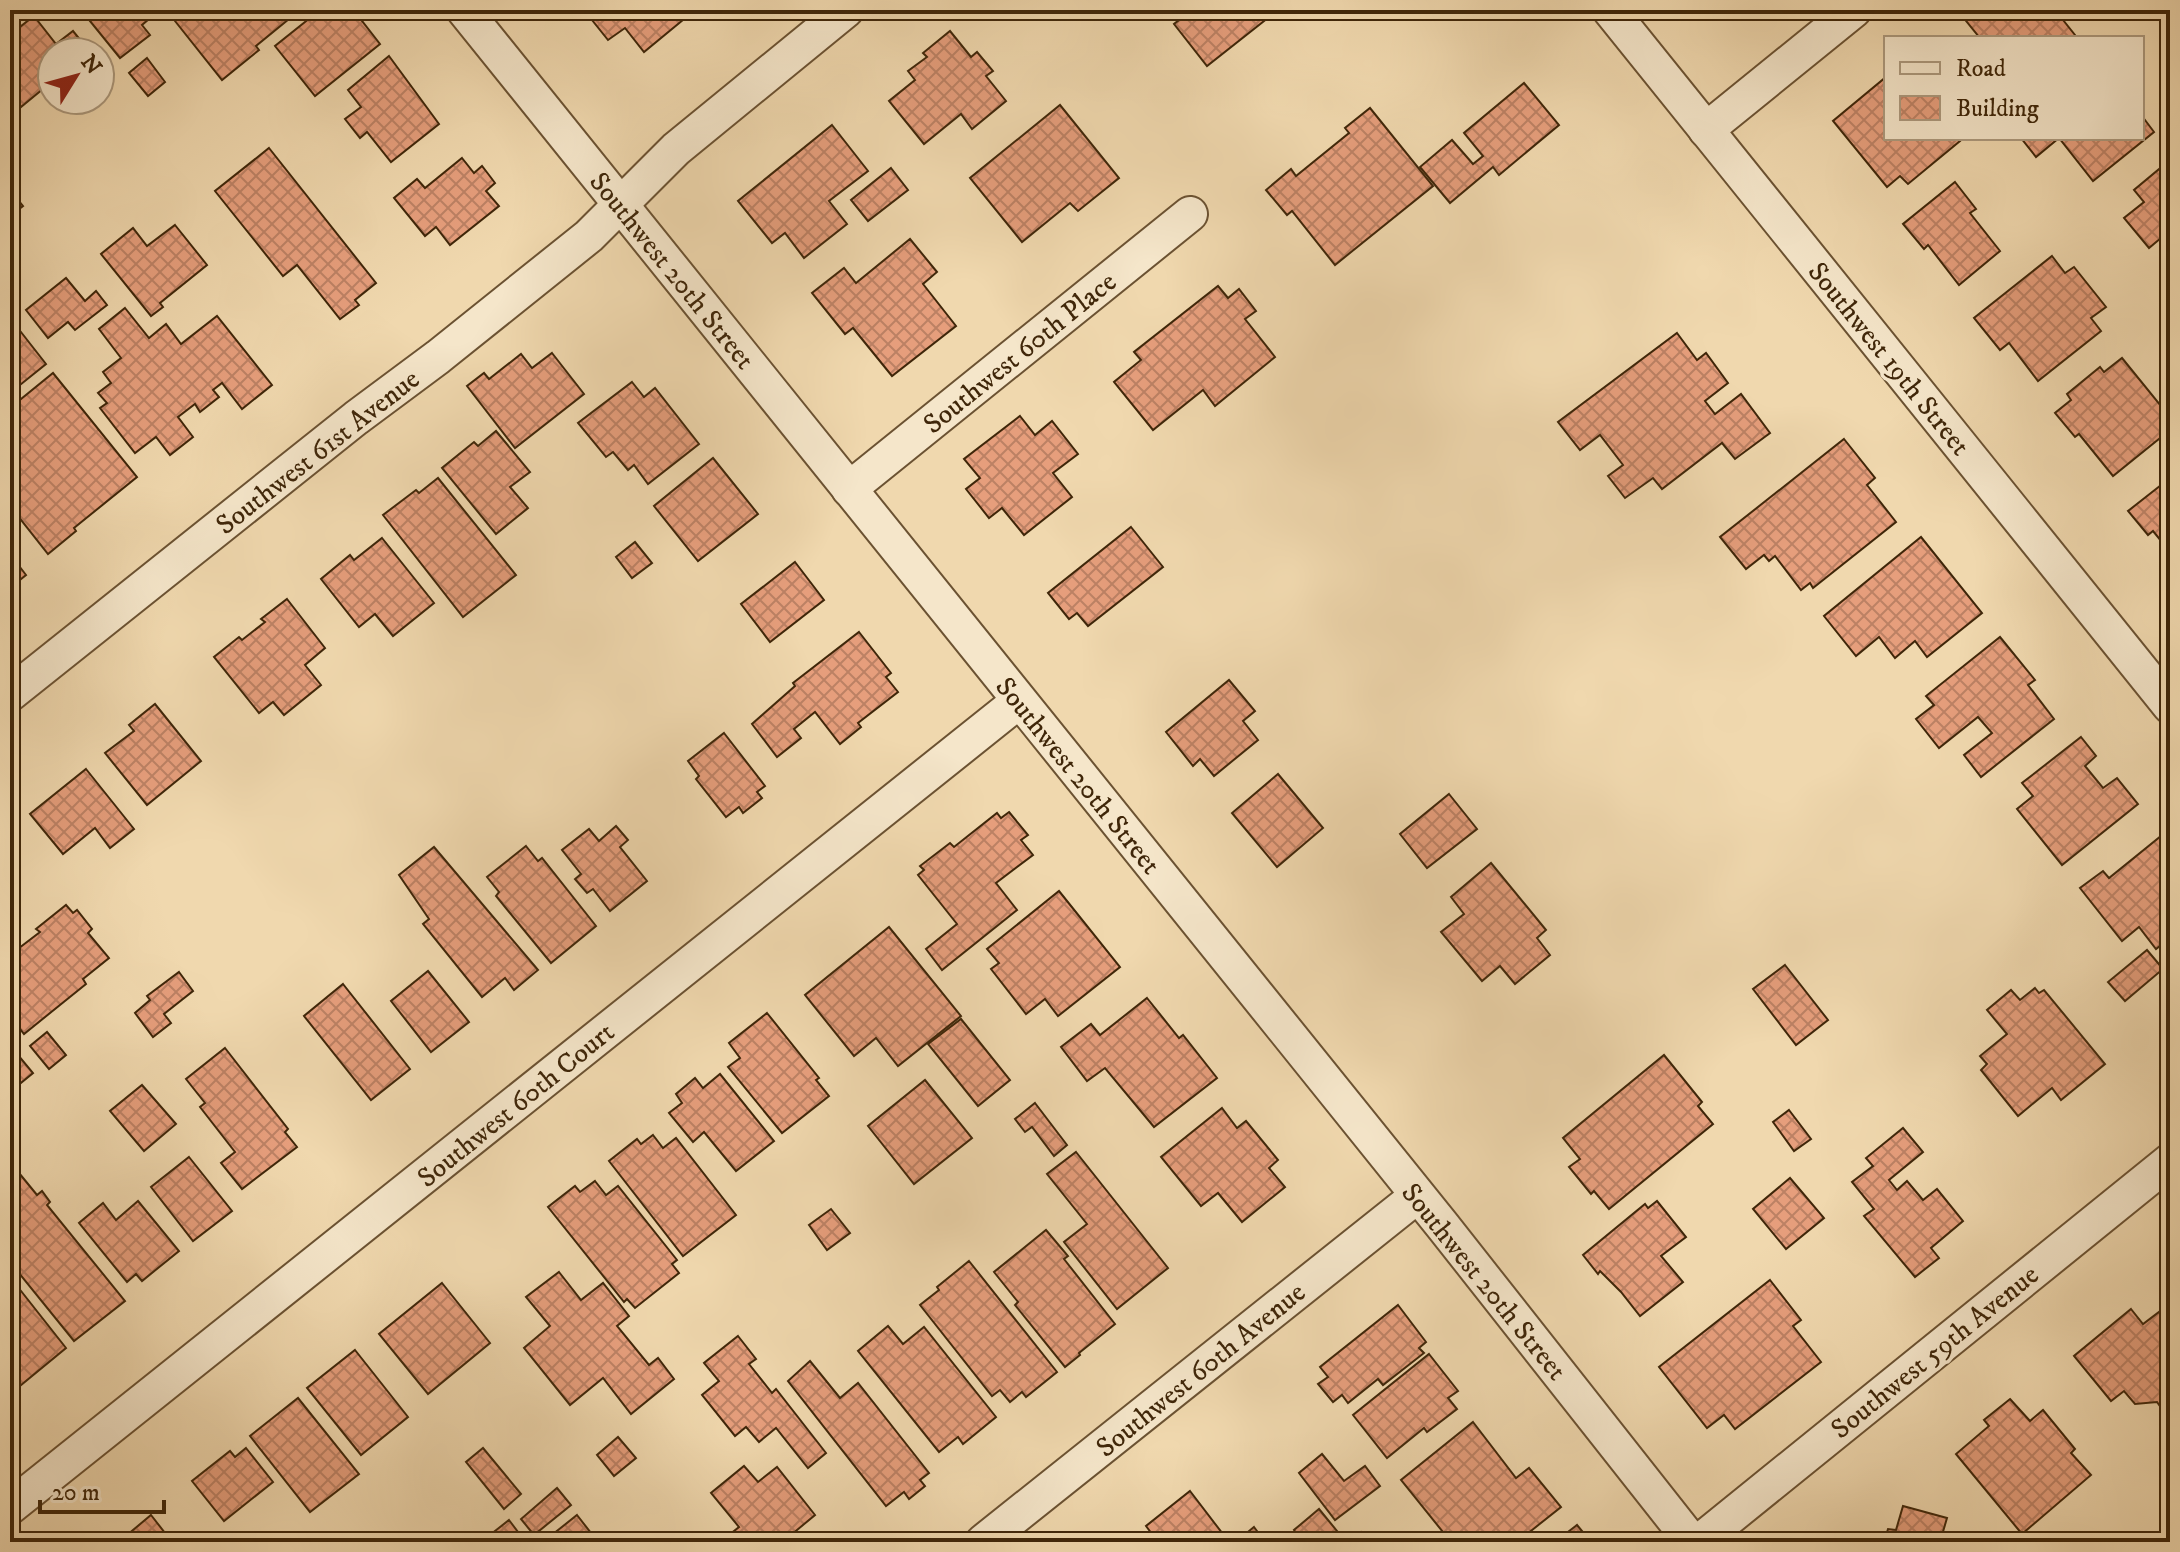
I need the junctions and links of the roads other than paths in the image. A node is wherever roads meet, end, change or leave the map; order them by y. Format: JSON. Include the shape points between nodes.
{"nodes":[{"id":1,"x":464,"y":10,"type":"edge"},
{"id":2,"x":846,"y":10,"type":"edge"},
{"id":3,"x":1610,"y":10,"type":"edge"},
{"id":4,"x":1854,"y":10,"type":"edge"},
{"id":5,"x":1706,"y":130,"type":"junction"},
{"id":6,"x":620,"y":204,"type":"junction"},
{"id":7,"x":1190,"y":214,"type":"dead end"},
{"id":8,"x":849,"y":489,"type":"junction"},
{"id":9,"x":10,"y":694,"type":"edge"},
{"id":10,"x":1019,"y":701,"type":"junction"},
{"id":11,"x":2170,"y":706,"type":"edge"},
{"id":12,"x":2170,"y":1161,"type":"edge"},
{"id":13,"x":1417,"y":1196,"type":"junction"},
{"id":14,"x":10,"y":1507,"type":"edge"},
{"id":15,"x":983,"y":1542,"type":"edge"},
{"id":16,"x":1692,"y":1542,"type":"edge"},
{"id":17,"x":1699,"y":1542,"type":"edge"}],
"edges":[{"from":1,"to":6,"type":"street","name":"Southwest 20th Street"},
{"from":2,"to":6,"type":"street","name":"Southwest 61st Avenue","via":[[676,149]]},
{"from":3,"to":5,"type":"street","name":"Southwest 19th Street"},
{"from":4,"to":5,"type":"street"},
{"from":5,"to":11,"type":"street","name":"Southwest 19th Street"},
{"from":6,"to":8,"type":"street","name":"Southwest 20th Street"},
{"from":6,"to":9,"type":"street","name":"Southwest 61st Avenue","via":[[578,246]]},
{"from":7,"to":8,"type":"street","name":"Southwest 60th Place"},
{"from":8,"to":10,"type":"street","name":"Southwest 20th Street"},
{"from":10,"to":13,"type":"street","name":"Southwest 20th Street"},
{"from":10,"to":14,"type":"street","name":"Southwest 60th Court"},
{"from":12,"to":17,"type":"street","name":"Southwest 59th Avenue"},
{"from":13,"to":15,"type":"street","name":"Southwest 60th Avenue"},
{"from":13,"to":16,"type":"street","name":"Southwest 20th Street"}]}
